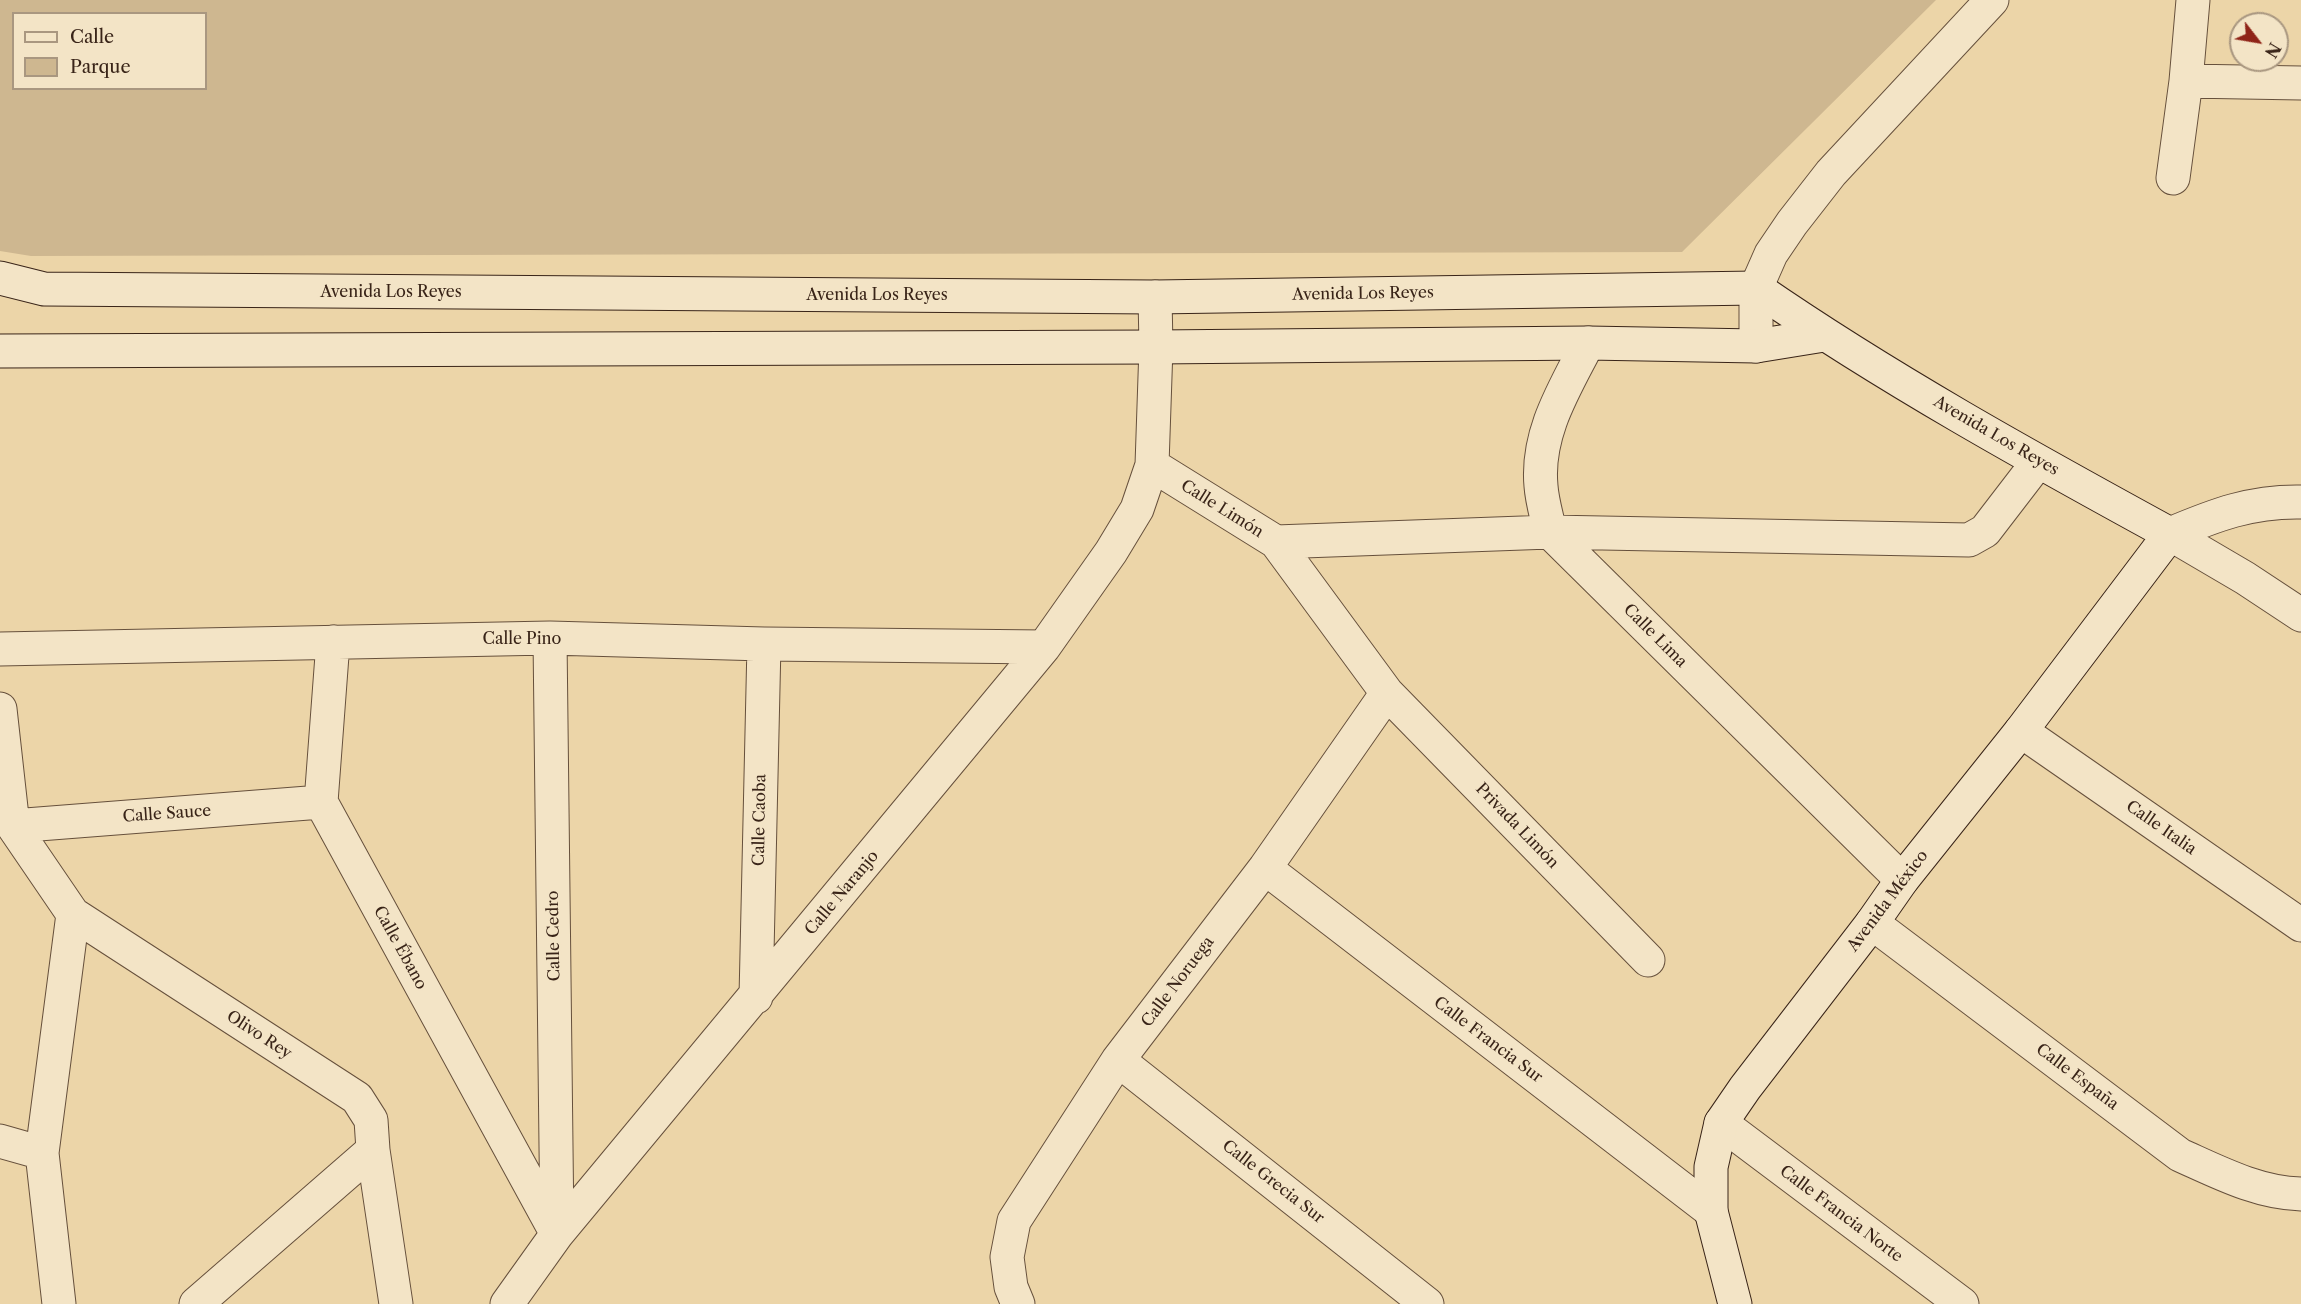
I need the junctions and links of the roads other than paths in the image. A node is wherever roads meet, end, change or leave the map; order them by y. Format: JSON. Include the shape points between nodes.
{"nodes":[{"id":1,"x":1992,"y":0,"type":"edge"},
{"id":2,"x":2193,"y":0,"type":"edge"},
{"id":3,"x":2186,"y":81,"type":"junction"},
{"id":4,"x":2301,"y":83,"type":"edge"},
{"id":5,"x":2172,"y":178,"type":"dead end"},
{"id":6,"x":0,"y":278,"type":"edge"},
{"id":7,"x":1756,"y":288,"type":"junction"},
{"id":8,"x":1155,"y":297,"type":"junction"},
{"id":9,"x":1824,"y":335,"type":"junction"},
{"id":10,"x":1588,"y":343,"type":"junction"},
{"id":11,"x":1756,"y":346,"type":"junction"},
{"id":12,"x":1156,"y":347,"type":"junction"},
{"id":13,"x":0,"y":351,"type":"edge"},
{"id":14,"x":2038,"y":462,"type":"junction"},
{"id":15,"x":1152,"y":465,"type":"junction"},
{"id":16,"x":2301,"y":502,"type":"edge"},
{"id":17,"x":1550,"y":532,"type":"junction"},
{"id":18,"x":2170,"y":534,"type":"junction"},
{"id":19,"x":1276,"y":542,"type":"junction"},
{"id":20,"x":2301,"y":615,"type":"edge"},
{"id":21,"x":550,"y":638,"type":"junction"},
{"id":22,"x":333,"y":642,"type":"junction"},
{"id":23,"x":764,"y":644,"type":"junction"},
{"id":24,"x":1044,"y":647,"type":"junction"},
{"id":25,"x":0,"y":649,"type":"edge"},
{"id":26,"x":1387,"y":693,"type":"junction"},
{"id":27,"x":0,"y":709,"type":"edge"},
{"id":28,"x":2021,"y":732,"type":"junction"},
{"id":29,"x":321,"y":802,"type":"junction"},
{"id":30,"x":13,"y":826,"type":"junction"},
{"id":31,"x":1265,"y":868,"type":"junction"},
{"id":32,"x":1902,"y":880,"type":"junction"},
{"id":33,"x":73,"y":914,"type":"junction"},
{"id":34,"x":1872,"y":923,"type":"junction"},
{"id":35,"x":2301,"y":925,"type":"edge"},
{"id":36,"x":1648,"y":960,"type":"dead end"},
{"id":37,"x":756,"y":997,"type":"junction"},
{"id":38,"x":1118,"y":1060,"type":"junction"},
{"id":39,"x":1721,"y":1123,"type":"junction"},
{"id":40,"x":0,"y":1141,"type":"edge"},
{"id":41,"x":373,"y":1150,"type":"junction"},
{"id":42,"x":42,"y":1153,"type":"junction"},
{"id":43,"x":2301,"y":1194,"type":"edge"},
{"id":44,"x":1711,"y":1211,"type":"junction"},
{"id":45,"x":557,"y":1234,"type":"junction"},
{"id":46,"x":1014,"y":1296,"type":"edge"},
{"id":47,"x":59,"y":1304,"type":"edge"},
{"id":48,"x":196,"y":1304,"type":"edge"},
{"id":49,"x":396,"y":1304,"type":"edge"},
{"id":50,"x":507,"y":1304,"type":"edge"},
{"id":51,"x":1427,"y":1304,"type":"edge"},
{"id":52,"x":1735,"y":1304,"type":"edge"},
{"id":53,"x":1962,"y":1304,"type":"edge"}],
"edges":[{"from":1,"to":7,"type":"street","via":[[1832,173],[1792,223]]},
{"from":2,"to":3,"type":"street"},
{"from":3,"to":4,"type":"street"},
{"from":3,"to":5,"type":"street"},
{"from":6,"to":8,"type":"street","name":"Avenida Los Reyes","via":[[44,289]]},
{"from":7,"to":8,"type":"street","name":"Avenida Los Reyes"},
{"from":7,"to":9,"type":"street","name":"Avenida Los Reyes"},
{"from":7,"to":11,"type":"street"},
{"from":8,"to":12,"type":"street"},
{"from":9,"to":11,"type":"street"},
{"from":9,"to":14,"type":"street","name":"Avenida Los Reyes"},
{"from":10,"to":11,"type":"street"},
{"from":10,"to":12,"type":"street"},
{"from":10,"to":17,"type":"street","via":[[1554,408],[1542,450],[1541,488]]},
{"from":12,"to":13,"type":"street"},
{"from":12,"to":15,"type":"street"},
{"from":14,"to":17,"type":"street","via":[[1985,531],[1969,540]]},
{"from":14,"to":18,"type":"street","name":"Avenida Los Reyes"},
{"from":15,"to":19,"type":"street","name":"Calle Limón"},
{"from":15,"to":24,"type":"street","name":"Calle Naranjo","via":[[1132,518]]},
{"from":16,"to":18,"type":"street","via":[[2274,502],[2218,513]]},
{"from":17,"to":19,"type":"street"},
{"from":17,"to":32,"type":"street","name":"Calle Lima"},
{"from":18,"to":20,"type":"street","name":"Avenida Los Reyes"},
{"from":18,"to":28,"type":"street","name":"Avenida México"},
{"from":19,"to":26,"type":"street","name":"Calle Limón"},
{"from":21,"to":22,"type":"street","name":"Calle Pino"},
{"from":21,"to":23,"type":"street","name":"Calle Pino"},
{"from":21,"to":45,"type":"street","name":"Calle Cedro"},
{"from":22,"to":25,"type":"street","name":"Calle Pino"},
{"from":22,"to":29,"type":"street"},
{"from":23,"to":24,"type":"street","name":"Calle Pino"},
{"from":23,"to":37,"type":"street","name":"Calle Caoba"},
{"from":24,"to":37,"type":"street","name":"Calle Naranjo"},
{"from":26,"to":31,"type":"street","name":"Calle Noruega"},
{"from":26,"to":36,"type":"street","name":"Privada Limón"},
{"from":27,"to":30,"type":"street"},
{"from":28,"to":32,"type":"street","name":"Avenida México"},
{"from":28,"to":35,"type":"street","name":"Calle Italia"},
{"from":29,"to":30,"type":"street","name":"Calle Sauce"},
{"from":29,"to":45,"type":"street","name":"Calle Ébano"},
{"from":30,"to":33,"type":"street","name":"Olivo Rey"},
{"from":31,"to":38,"type":"street","name":"Calle Noruega"},
{"from":31,"to":44,"type":"street","name":"Calle Francia Sur"},
{"from":32,"to":34,"type":"street","name":"Avenida México"},
{"from":33,"to":41,"type":"street","name":"Olivo Rey","via":[[357,1098],[371,1120]]},
{"from":33,"to":42,"type":"street"},
{"from":34,"to":39,"type":"street","name":"Avenida México"},
{"from":34,"to":43,"type":"street","name":"Calle España","via":[[2180,1155],[2280,1193]]},
{"from":37,"to":45,"type":"street","name":"Calle Naranjo"},
{"from":38,"to":46,"type":"street","name":"Calle Noruega","via":[[1014,1221],[1007,1257]]},
{"from":38,"to":51,"type":"street","name":"Calle Grecia Sur"},
{"from":39,"to":44,"type":"street","name":"Avenida México","via":[[1712,1167]]},
{"from":39,"to":53,"type":"street","name":"Calle Francia Norte"},
{"from":40,"to":42,"type":"street"},
{"from":41,"to":48,"type":"street"},
{"from":41,"to":49,"type":"street","name":"Olivo Rey"},
{"from":42,"to":47,"type":"street"},
{"from":44,"to":52,"type":"street","name":"Avenida México"},
{"from":45,"to":50,"type":"street","name":"Calle Naranjo"}]}
